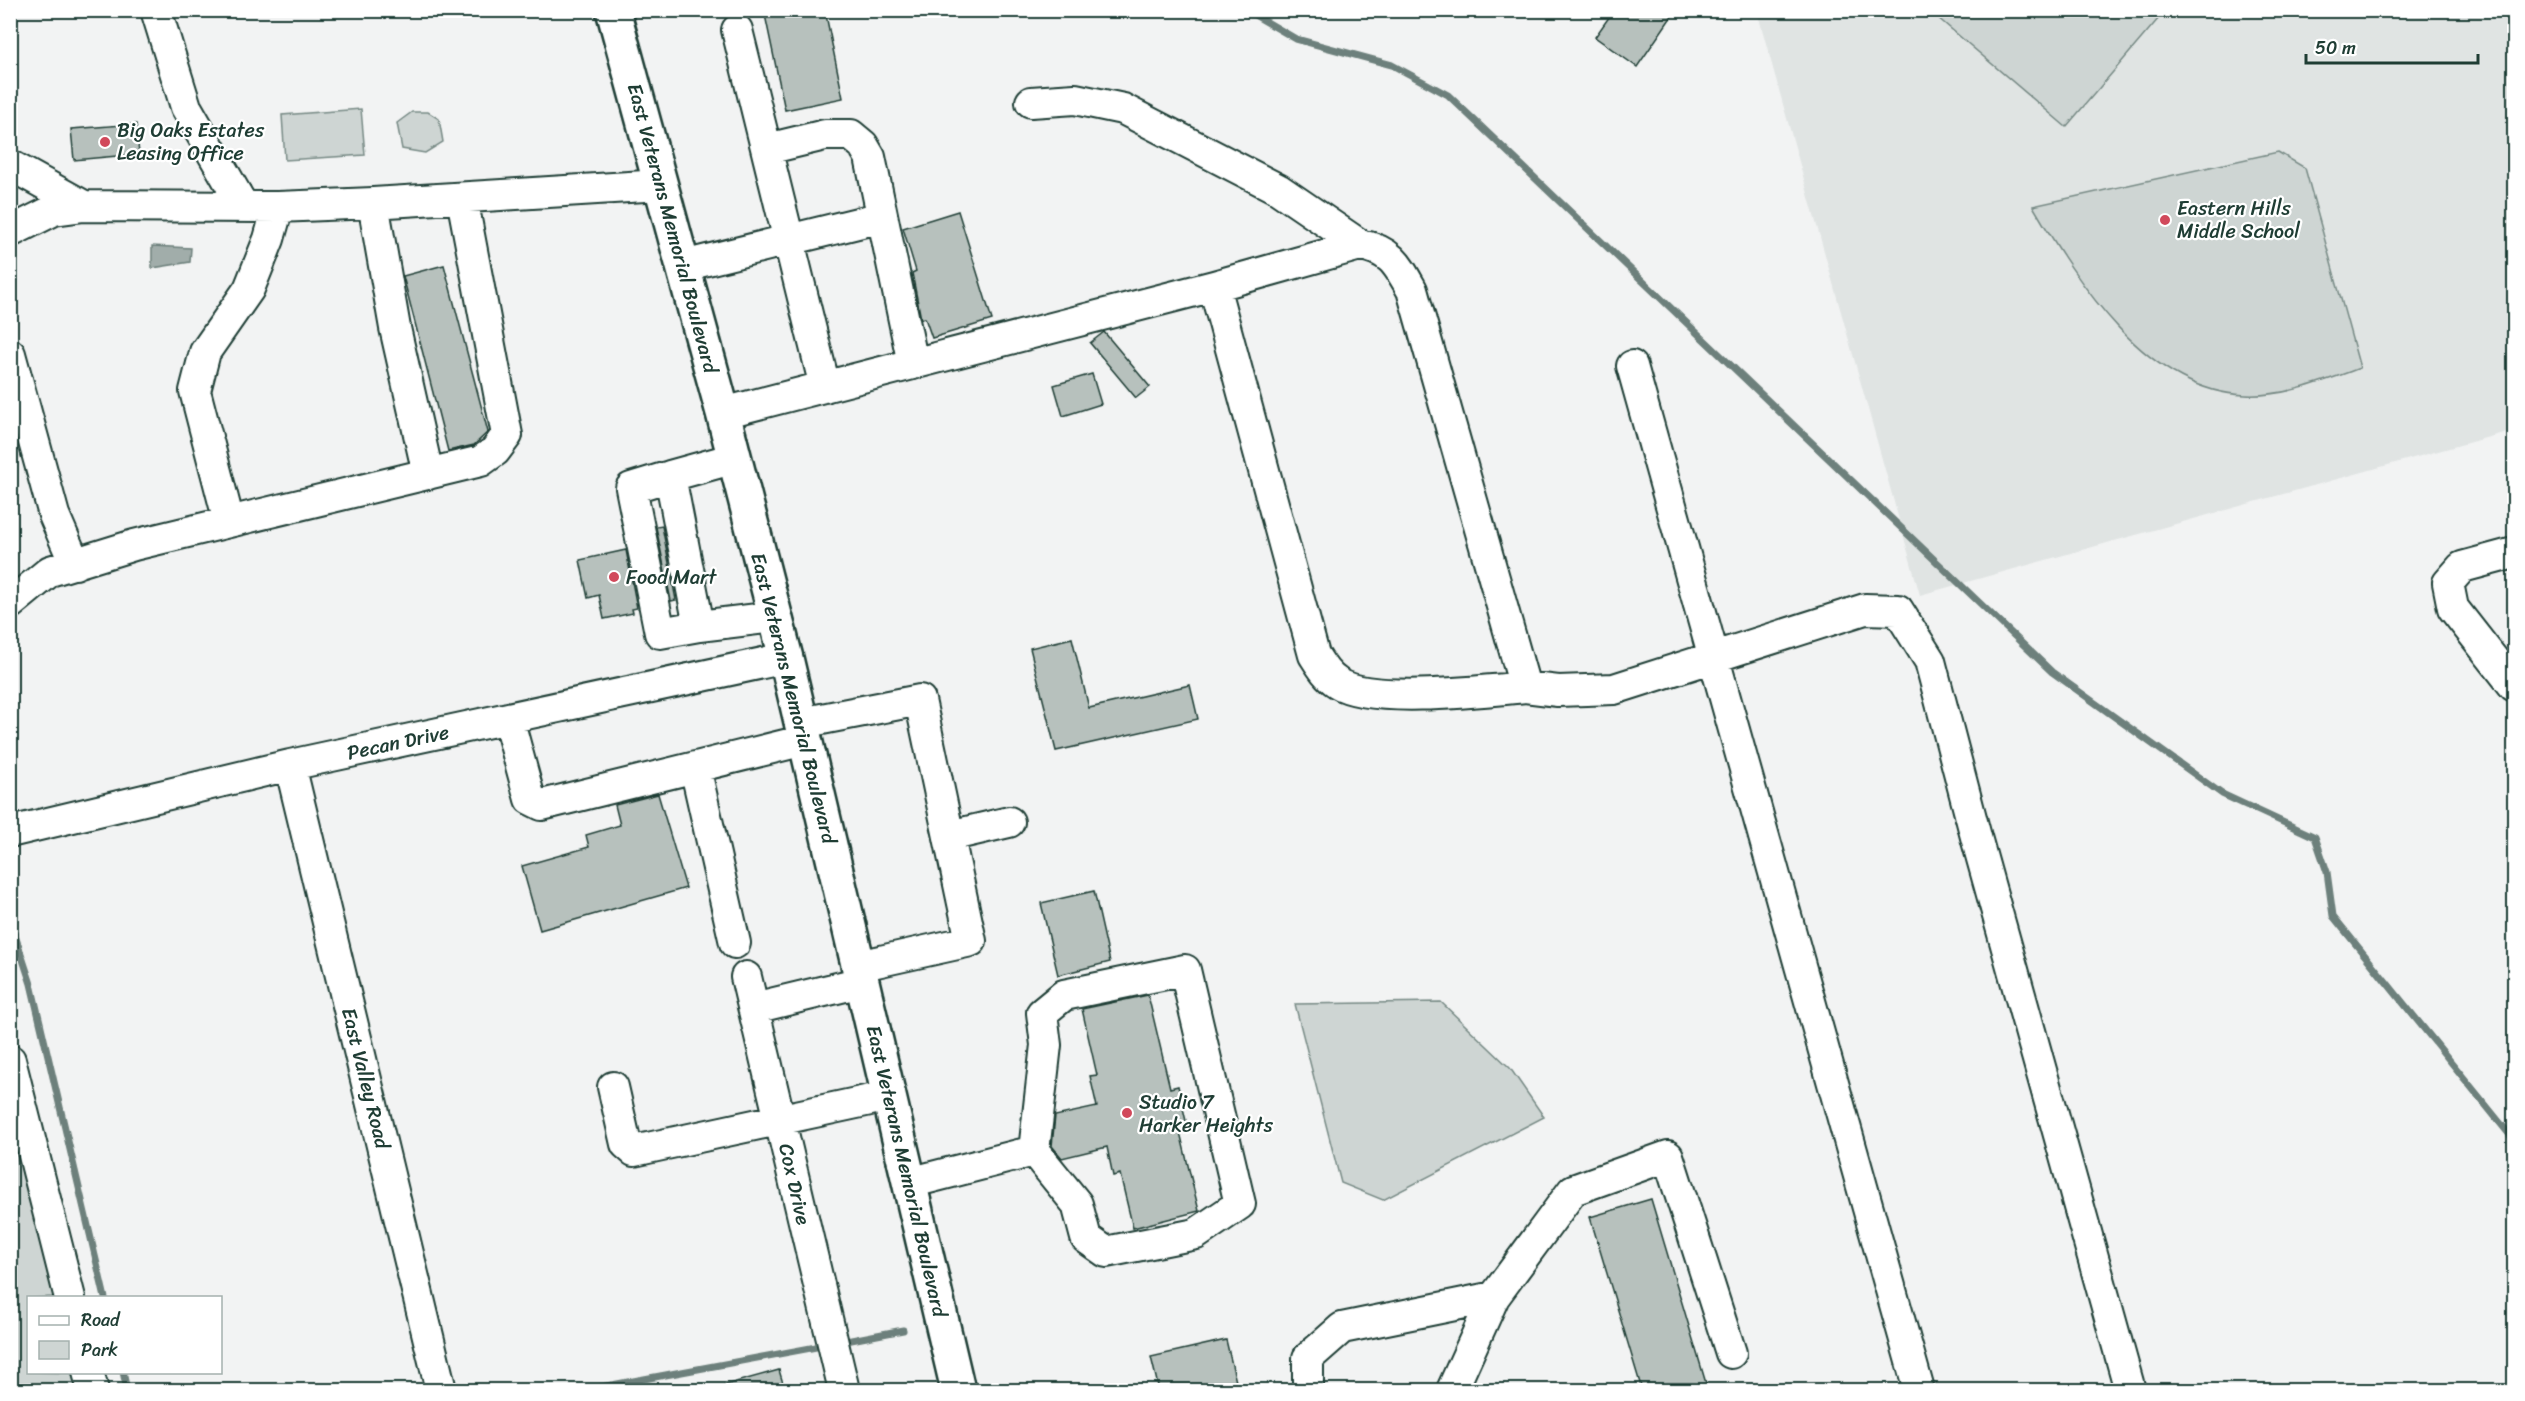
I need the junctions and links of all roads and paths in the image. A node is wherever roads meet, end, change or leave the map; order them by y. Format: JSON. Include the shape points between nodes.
{"nodes":[{"id":1,"x":156,"y":10,"type":"edge"},
{"id":2,"x":613,"y":10,"type":"edge"},
{"id":3,"x":737,"y":30,"type":"dead end"},
{"id":4,"x":1031,"y":102,"type":"dead end"},
{"id":5,"x":767,"y":149,"type":"junction"},
{"id":6,"x":10,"y":165,"type":"edge"},
{"id":7,"x":661,"y":185,"type":"junction"},
{"id":8,"x":462,"y":198,"type":"junction"},
{"id":9,"x":373,"y":203,"type":"junction"},
{"id":10,"x":84,"y":206,"type":"junction"},
{"id":11,"x":243,"y":206,"type":"junction"},
{"id":12,"x":278,"y":207,"type":"junction"},
{"id":13,"x":882,"y":217,"type":"junction"},
{"id":14,"x":10,"y":232,"type":"edge"},
{"id":15,"x":789,"y":241,"type":"junction"},
{"id":16,"x":1360,"y":244,"type":"junction"},
{"id":17,"x":683,"y":266,"type":"junction"},
{"id":18,"x":1214,"y":286,"type":"junction"},
{"id":19,"x":10,"y":354,"type":"edge"},
{"id":20,"x":913,"y":364,"type":"junction"},
{"id":21,"x":1632,"y":366,"type":"dead end"},
{"id":22,"x":825,"y":387,"type":"junction"},
{"id":23,"x":723,"y":413,"type":"junction"},
{"id":24,"x":735,"y":458,"type":"junction"},
{"id":25,"x":428,"y":474,"type":"junction"},
{"id":26,"x":670,"y":476,"type":"junction"},
{"id":27,"x":229,"y":522,"type":"junction"},
{"id":28,"x":2514,"y":553,"type":"edge"},
{"id":29,"x":75,"y":564,"type":"junction"},
{"id":30,"x":10,"y":604,"type":"edge"},
{"id":31,"x":775,"y":617,"type":"junction"},
{"id":32,"x":699,"y":626,"type":"junction"},
{"id":33,"x":660,"y":633,"type":"junction"},
{"id":34,"x":1715,"y":657,"type":"junction"},
{"id":35,"x":786,"y":658,"type":"junction"},
{"id":36,"x":670,"y":682,"type":"junction"},
{"id":37,"x":2514,"y":686,"type":"edge"},
{"id":38,"x":1525,"y":687,"type":"junction"},
{"id":39,"x":508,"y":718,"type":"junction"},
{"id":40,"x":803,"y":732,"type":"junction"},
{"id":41,"x":290,"y":765,"type":"junction"},
{"id":42,"x":695,"y":767,"type":"junction"},
{"id":43,"x":1009,"y":822,"type":"dead end"},
{"id":44,"x":10,"y":832,"type":"edge"},
{"id":45,"x":949,"y":836,"type":"junction"},
{"id":46,"x":735,"y":943,"type":"dead end"},
{"id":47,"x":860,"y":974,"type":"junction"},
{"id":48,"x":746,"y":977,"type":"dead end"},
{"id":49,"x":753,"y":1008,"type":"junction"},
{"id":50,"x":10,"y":1060,"type":"edge"},
{"id":51,"x":613,"y":1086,"type":"dead end"},
{"id":52,"x":889,"y":1096,"type":"junction"},
{"id":53,"x":780,"y":1119,"type":"junction"},
{"id":54,"x":1034,"y":1151,"type":"junction"},
{"id":55,"x":909,"y":1183,"type":"junction"},
{"id":56,"x":69,"y":1296,"type":"edge"},
{"id":57,"x":1494,"y":1298,"type":"junction"},
{"id":58,"x":1731,"y":1353,"type":"dead end"},
{"id":59,"x":89,"y":1374,"type":"edge"},
{"id":60,"x":93,"y":1390,"type":"edge"},
{"id":61,"x":441,"y":1390,"type":"edge"},
{"id":62,"x":844,"y":1390,"type":"edge"},
{"id":63,"x":958,"y":1390,"type":"edge"},
{"id":64,"x":1308,"y":1390,"type":"edge"},
{"id":65,"x":1452,"y":1390,"type":"edge"},
{"id":66,"x":1919,"y":1390,"type":"edge"},
{"id":67,"x":2130,"y":1390,"type":"edge"}],
"edges":[{"from":1,"to":11,"type":"street","via":[[186,107]]},
{"from":2,"to":7,"type":"main road","name":"East Veterans Memorial Boulevard"},
{"from":3,"to":5,"type":"street"},
{"from":4,"to":16,"type":"street","via":[[1075,99],[1123,109],[1278,189]]},
{"from":5,"to":13,"type":"street","via":[[825,135],[851,135],[870,157]]},
{"from":5,"to":15,"type":"street"},
{"from":6,"to":10,"type":"street"},
{"from":7,"to":8,"type":"street"},
{"from":7,"to":17,"type":"main road","name":"East Veterans Memorial Boulevard"},
{"from":8,"to":9,"type":"street"},
{"from":8,"to":25,"type":"street","via":[[507,435],[481,461]]},
{"from":9,"to":12,"type":"street"},
{"from":9,"to":25,"type":"street","via":[[397,339]]},
{"from":10,"to":11,"type":"street"},
{"from":10,"to":14,"type":"street","via":[[54,210]]},
{"from":11,"to":12,"type":"street"},
{"from":12,"to":27,"type":"street","via":[[249,289],[205,352],[195,391]]},
{"from":13,"to":15,"type":"street"},
{"from":13,"to":20,"type":"street"},
{"from":15,"to":17,"type":"street"},
{"from":15,"to":22,"type":"street"},
{"from":16,"to":18,"type":"street"},
{"from":16,"to":38,"type":"street","via":[[1396,261],[1412,290]]},
{"from":17,"to":23,"type":"main road","name":"East Veterans Memorial Boulevard"},
{"from":18,"to":20,"type":"street"},
{"from":18,"to":38,"type":"street","via":[[1314,655],[1326,673],[1348,687],[1374,693],[1444,694]]},
{"from":19,"to":29,"type":"street","via":[[54,515]]},
{"from":20,"to":22,"type":"street"},
{"from":21,"to":34,"type":"street"},
{"from":22,"to":23,"type":"street"},
{"from":23,"to":24,"type":"main road","name":"East Veterans Memorial Boulevard"},
{"from":24,"to":26,"type":"street"},
{"from":24,"to":31,"type":"main road","name":"East Veterans Memorial Boulevard"},
{"from":25,"to":27,"type":"street"},
{"from":26,"to":32,"type":"street"},
{"from":26,"to":33,"type":"street","via":[[631,488]]},
{"from":27,"to":29,"type":"street"},
{"from":28,"to":37,"type":"street","via":[[2462,567],[2448,583],[2454,608]]},
{"from":29,"to":30,"type":"street","via":[[50,571]]},
{"from":31,"to":32,"type":"street"},
{"from":31,"to":35,"type":"main road","name":"East Veterans Memorial Boulevard"},
{"from":32,"to":33,"type":"street"},
{"from":33,"to":36,"type":"street"},
{"from":34,"to":38,"type":"street","via":[[1614,690]]},
{"from":34,"to":66,"type":"street"},
{"from":34,"to":67,"type":"street","via":[[1865,609],[1898,610],[1930,662]]},
{"from":35,"to":36,"type":"street","name":"Pecan Drive"},
{"from":35,"to":40,"type":"main road","name":"East Veterans Memorial Boulevard"},
{"from":36,"to":39,"type":"street","name":"Pecan Drive"},
{"from":39,"to":41,"type":"street","name":"Pecan Drive"},
{"from":39,"to":42,"type":"street","via":[[530,799],[542,805]]},
{"from":40,"to":42,"type":"street"},
{"from":40,"to":45,"type":"street","via":[[920,700]]},
{"from":40,"to":47,"type":"main road","name":"East Veterans Memorial Boulevard"},
{"from":41,"to":44,"type":"street","name":"Pecan Drive"},
{"from":41,"to":61,"type":"street","name":"East Valley Road"},
{"from":42,"to":46,"type":"street"},
{"from":43,"to":45,"type":"street"},
{"from":45,"to":47,"type":"street","via":[[971,940]]},
{"from":47,"to":49,"type":"street"},
{"from":47,"to":52,"type":"main road","name":"East Veterans Memorial Boulevard"},
{"from":48,"to":49,"type":"street","name":"Cox Drive"},
{"from":49,"to":53,"type":"street","name":"Cox Drive"},
{"from":50,"to":56,"type":"street"},
{"from":51,"to":53,"type":"street","via":[[626,1144],[634,1151]]},
{"from":52,"to":53,"type":"street"},
{"from":52,"to":55,"type":"main road","name":"East Veterans Memorial Boulevard"},
{"from":53,"to":62,"type":"street","name":"Cox Drive"},
{"from":54,"to":54,"type":"street","via":[[1046,1045],[1042,1013],[1064,995],[1185,970],[1240,1204],[1196,1234],[1106,1252],[1086,1238],[1077,1204]]},
{"from":54,"to":55,"type":"street"},
{"from":55,"to":63,"type":"main road","name":"East Veterans Memorial Boulevard"},
{"from":57,"to":58,"type":"street","via":[[1573,1190],[1668,1156]]},
{"from":57,"to":64,"type":"street","via":[[1342,1328],[1308,1358]]},
{"from":57,"to":65,"type":"street"},
{"from":59,"to":60,"type":"street"}]}
